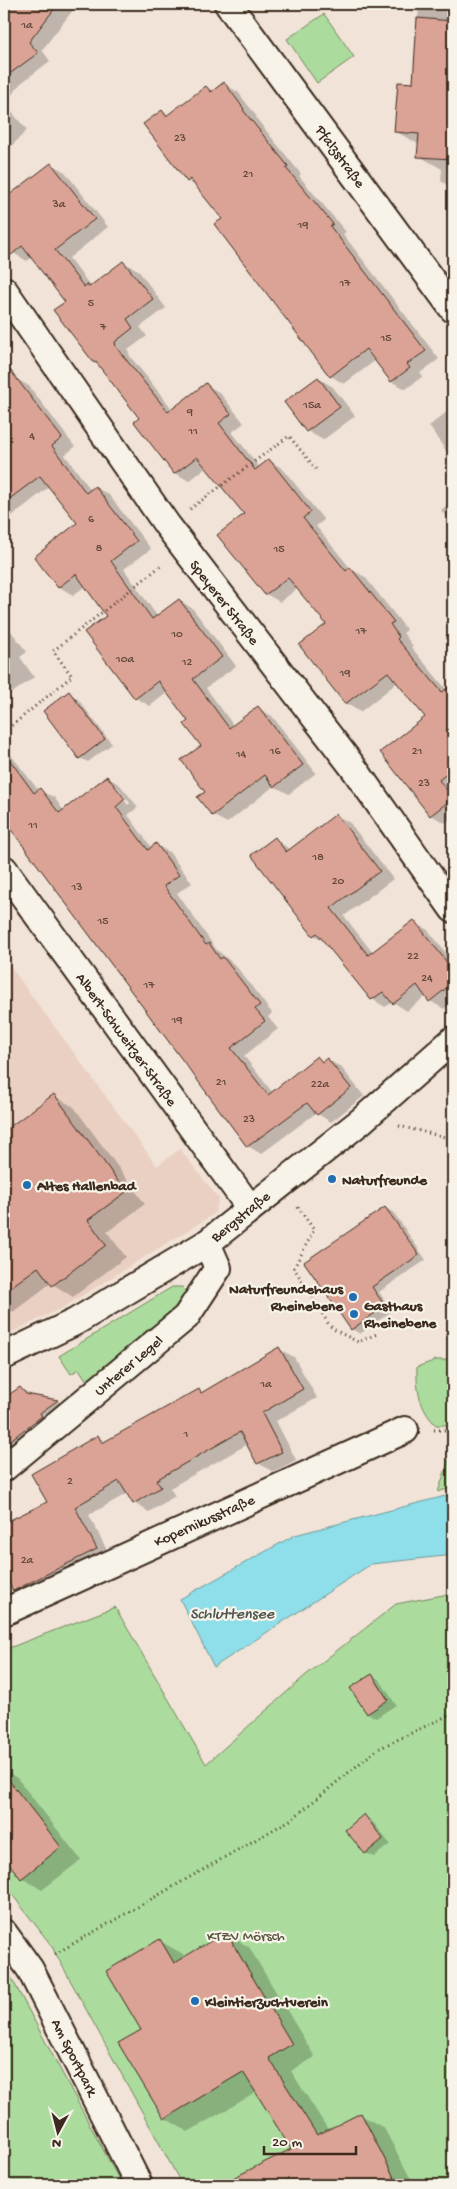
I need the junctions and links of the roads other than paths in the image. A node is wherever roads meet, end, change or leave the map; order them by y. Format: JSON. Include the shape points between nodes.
{"nodes":[{"id":1,"x":228,"y":4,"type":"edge"},
{"id":2,"x":4,"y":290,"type":"edge"},
{"id":3,"x":453,"y":309,"type":"edge"},
{"id":4,"x":4,"y":869,"type":"edge"},
{"id":5,"x":453,"y":909,"type":"edge"},
{"id":6,"x":453,"y":1040,"type":"edge"},
{"id":7,"x":250,"y":1208,"type":"junction"},
{"id":8,"x":207,"y":1243,"type":"junction"},
{"id":9,"x":4,"y":1356,"type":"edge"},
{"id":10,"x":404,"y":1430,"type":"dead end"},
{"id":11,"x":4,"y":1468,"type":"edge"},
{"id":12,"x":4,"y":1612,"type":"edge"},
{"id":13,"x":4,"y":1933,"type":"edge"},
{"id":14,"x":139,"y":2185,"type":"edge"}],
"edges":[{"from":1,"to":3,"type":"street","name":"Pfalzstraße"},
{"from":2,"to":5,"type":"street","name":"Speyerer Straße","via":[[167,525],[353,767]]},
{"from":4,"to":7,"type":"street","name":"Albert-Schweitzer-Straße"},
{"from":6,"to":7,"type":"street","name":"Bergstraße","via":[[361,1121]]},
{"from":7,"to":8,"type":"street","name":"Bergstraße"},
{"from":8,"to":9,"type":"street","name":"Bergstraße","via":[[75,1322]]},
{"from":8,"to":11,"type":"street","name":"Unterer Legel","via":[[218,1268],[186,1317]]},
{"from":10,"to":12,"type":"street","name":"Kopernikusstraße"},
{"from":13,"to":14,"type":"street","name":"Am Sportpark","via":[[30,1969]]}]}
